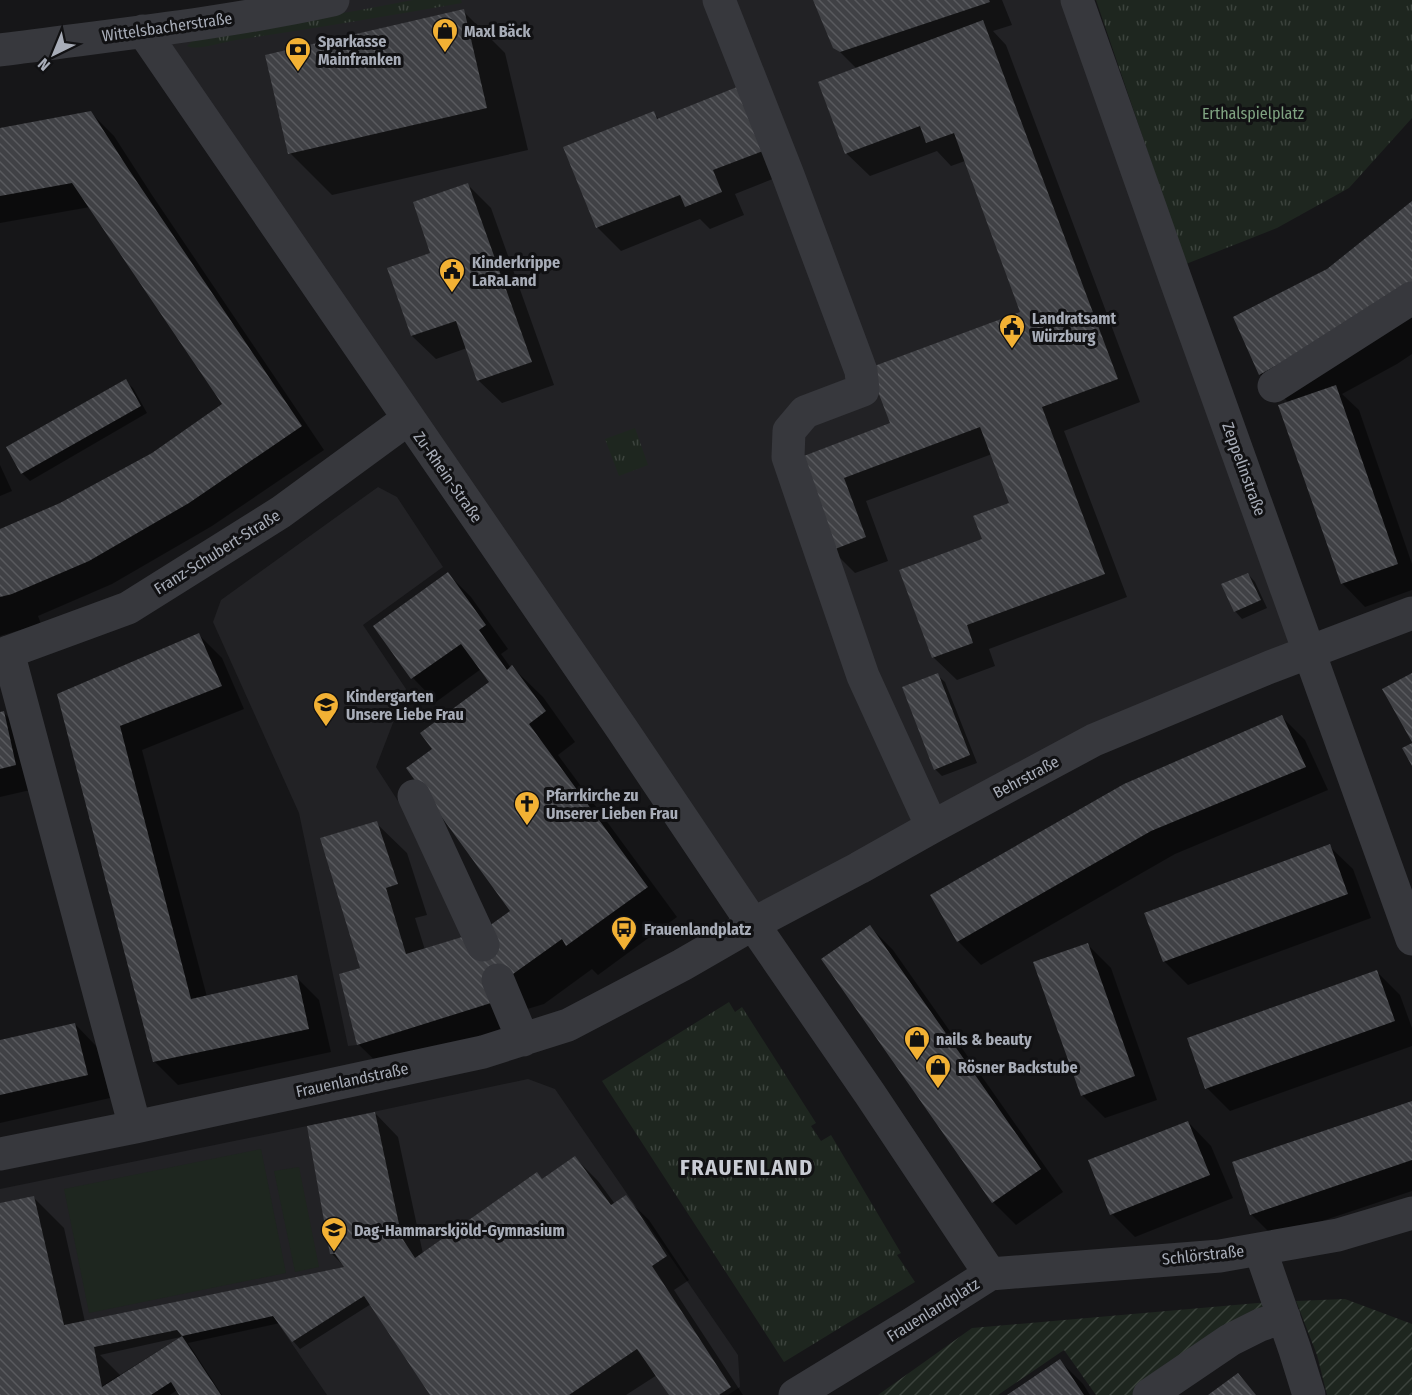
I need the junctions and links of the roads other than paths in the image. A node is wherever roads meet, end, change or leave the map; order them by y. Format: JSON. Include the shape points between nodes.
{"nodes":[{"id":1,"x":333,"y":0,"type":"edge"},
{"id":2,"x":719,"y":0,"type":"edge"},
{"id":3,"x":1077,"y":0,"type":"edge"},
{"id":4,"x":214,"y":10,"type":"edge"},
{"id":5,"x":143,"y":31,"type":"junction"},
{"id":6,"x":0,"y":50,"type":"edge"},
{"id":7,"x":1412,"y":298,"type":"edge"},
{"id":8,"x":1274,"y":386,"type":"dead end"},
{"id":9,"x":408,"y":419,"type":"junction"},
{"id":10,"x":1412,"y":613,"type":"edge"},
{"id":11,"x":1309,"y":651,"type":"junction"},
{"id":12,"x":4,"y":653,"type":"edge"},
{"id":13,"x":414,"y":796,"type":"dead end"},
{"id":14,"x":932,"y":827,"type":"junction"},
{"id":15,"x":753,"y":924,"type":"junction"},
{"id":16,"x":1412,"y":939,"type":"edge"},
{"id":17,"x":483,"y":945,"type":"dead end"},
{"id":18,"x":498,"y":980,"type":"dead end"},
{"id":19,"x":523,"y":1040,"type":"junction"},
{"id":20,"x":135,"y":1127,"type":"junction"},
{"id":21,"x":0,"y":1154,"type":"edge"},
{"id":22,"x":1412,"y":1213,"type":"edge"},
{"id":23,"x":1260,"y":1249,"type":"junction"},
{"id":24,"x":990,"y":1274,"type":"junction"},
{"id":25,"x":1284,"y":1317,"type":"junction"},
{"id":26,"x":795,"y":1395,"type":"edge"},
{"id":27,"x":1149,"y":1395,"type":"edge"},
{"id":28,"x":1309,"y":1395,"type":"edge"}],
"edges":[{"from":1,"to":4,"type":"street","name":"Wittelsbacherstraße","via":[[296,8]]},
{"from":2,"to":14,"type":"street","via":[[861,371],[863,390],[805,412],[789,431],[788,457],[863,676]]},
{"from":3,"to":11,"type":"street","name":"Zeppelinstraße"},
{"from":4,"to":5,"type":"street","name":"Wittelsbacherstraße"},
{"from":5,"to":6,"type":"street","name":"Wittelsbacherstraße"},
{"from":5,"to":9,"type":"street","name":"Zu-Rhein-Straße"},
{"from":7,"to":8,"type":"street"},
{"from":9,"to":12,"type":"street","name":"Franz-Schubert-Straße","via":[[281,512],[128,608]]},
{"from":9,"to":15,"type":"street","name":"Zu-Rhein-Straße"},
{"from":10,"to":11,"type":"street","name":"Behrstraße"},
{"from":11,"to":14,"type":"street","name":"Behrstraße","via":[[1094,740]]},
{"from":11,"to":16,"type":"street","name":"Zeppelinstraße"},
{"from":12,"to":20,"type":"street","name":"Franz-Schubert-Straße"},
{"from":13,"to":17,"type":"street"},
{"from":14,"to":15,"type":"street","name":"Behrstraße"},
{"from":15,"to":19,"type":"street","name":"Frauenlandstraße","via":[[567,1025]]},
{"from":15,"to":24,"type":"street","name":"Frauenlandplatz"},
{"from":18,"to":19,"type":"street"},
{"from":19,"to":20,"type":"street","name":"Frauenlandstraße"},
{"from":20,"to":21,"type":"street","name":"Frauenlandstraße"},
{"from":22,"to":23,"type":"street","name":"Schlörstraße","via":[[1338,1235]]},
{"from":23,"to":24,"type":"street","name":"Schlörstraße","via":[[1220,1256]]},
{"from":23,"to":25,"type":"street"},
{"from":24,"to":26,"type":"street","name":"Frauenlandplatz"},
{"from":25,"to":27,"type":"street","via":[[1230,1340]]},
{"from":25,"to":28,"type":"street"}]}
